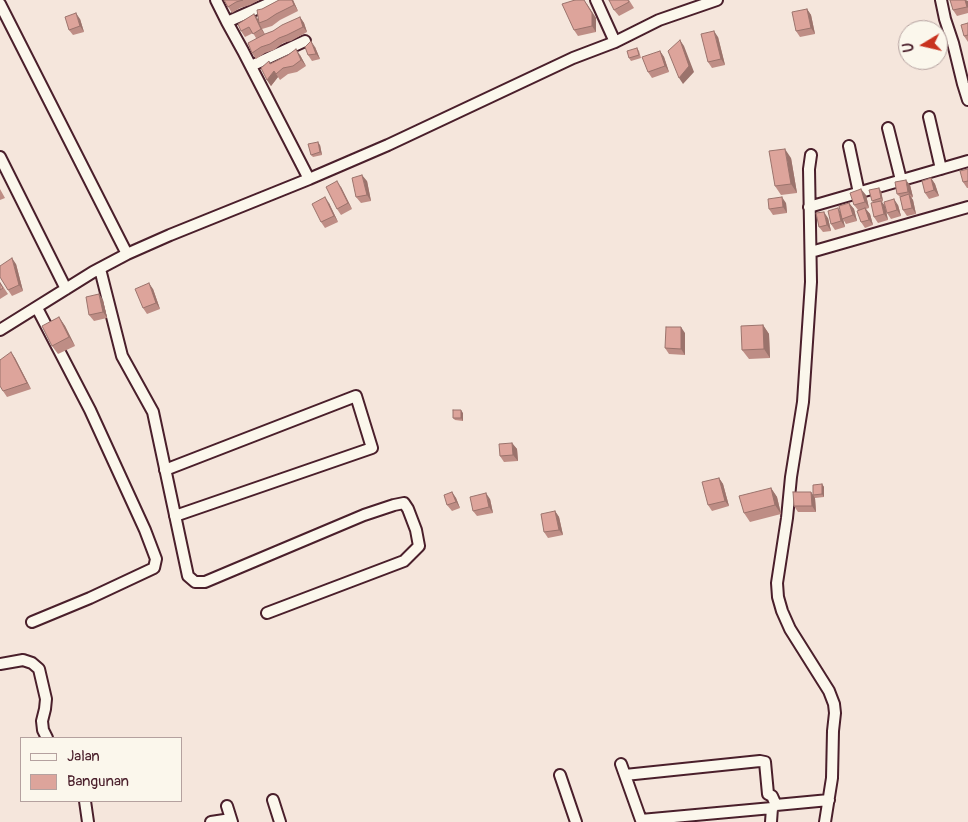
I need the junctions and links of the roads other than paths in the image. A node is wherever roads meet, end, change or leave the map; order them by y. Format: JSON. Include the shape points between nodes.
{"nodes":[{"id":1,"x":216,"y":0,"type":"edge"},
{"id":2,"x":277,"y":0,"type":"edge"},
{"id":3,"x":596,"y":0,"type":"edge"},
{"id":4,"x":717,"y":0,"type":"edge"},
{"id":5,"x":941,"y":0,"type":"edge"},
{"id":6,"x":0,"y":4,"type":"edge"},
{"id":7,"x":4,"y":20,"type":"edge"},
{"id":8,"x":226,"y":22,"type":"junction"},
{"id":9,"x":306,"y":41,"type":"dead end"},
{"id":10,"x":615,"y":42,"type":"junction"},
{"id":11,"x":250,"y":66,"type":"junction"},
{"id":12,"x":968,"y":100,"type":"edge"},
{"id":13,"x":929,"y":117,"type":"dead end"},
{"id":14,"x":888,"y":128,"type":"dead end"},
{"id":15,"x":849,"y":146,"type":"dead end"},
{"id":16,"x":811,"y":155,"type":"dead end"},
{"id":17,"x":0,"y":157,"type":"edge"},
{"id":18,"x":968,"y":161,"type":"edge"},
{"id":19,"x":941,"y":169,"type":"junction"},
{"id":20,"x":309,"y":179,"type":"junction"},
{"id":21,"x":902,"y":180,"type":"junction"},
{"id":22,"x":859,"y":193,"type":"junction"},
{"id":23,"x":809,"y":207,"type":"junction"},
{"id":24,"x":968,"y":207,"type":"edge"},
{"id":25,"x":811,"y":252,"type":"junction"},
{"id":26,"x":127,"y":254,"type":"junction"},
{"id":27,"x":97,"y":270,"type":"junction"},
{"id":28,"x":66,"y":289,"type":"junction"},
{"id":29,"x":37,"y":308,"type":"junction"},
{"id":30,"x":0,"y":330,"type":"edge"},
{"id":31,"x":165,"y":470,"type":"junction"},
{"id":32,"x":175,"y":516,"type":"junction"},
{"id":33,"x":267,"y":613,"type":"dead end"},
{"id":34,"x":32,"y":622,"type":"dead end"},
{"id":35,"x":0,"y":664,"type":"edge"},
{"id":36,"x":46,"y":737,"type":"edge"},
{"id":37,"x":621,"y":764,"type":"dead end"},
{"id":38,"x":625,"y":775,"type":"junction"},
{"id":39,"x":560,"y":776,"type":"dead end"},
{"id":40,"x":273,"y":800,"type":"dead end"},
{"id":41,"x":829,"y":800,"type":"junction"},
{"id":42,"x":85,"y":802,"type":"edge"},
{"id":43,"x":227,"y":806,"type":"dead end"},
{"id":44,"x":774,"y":806,"type":"junction"},
{"id":45,"x":232,"y":821,"type":"edge"},
{"id":46,"x":641,"y":821,"type":"edge"},
{"id":47,"x":88,"y":822,"type":"edge"},
{"id":48,"x":211,"y":822,"type":"edge"},
{"id":49,"x":280,"y":822,"type":"edge"},
{"id":50,"x":576,"y":822,"type":"edge"},
{"id":51,"x":771,"y":822,"type":"edge"},
{"id":52,"x":825,"y":822,"type":"edge"}],
"edges":[{"from":1,"to":8,"type":"street"},
{"from":2,"to":8,"type":"street"},
{"from":3,"to":10,"type":"street"},
{"from":4,"to":10,"type":"street","via":[[659,20]]},
{"from":5,"to":12,"type":"street"},
{"from":6,"to":7,"type":"street"},
{"from":7,"to":26,"type":"street"},
{"from":8,"to":11,"type":"street"},
{"from":9,"to":11,"type":"street"},
{"from":10,"to":20,"type":"street","via":[[573,58]]},
{"from":11,"to":20,"type":"street"},
{"from":13,"to":19,"type":"street"},
{"from":14,"to":21,"type":"street"},
{"from":15,"to":22,"type":"street"},
{"from":16,"to":23,"type":"street"},
{"from":17,"to":28,"type":"street"},
{"from":18,"to":19,"type":"street"},
{"from":19,"to":21,"type":"street"},
{"from":20,"to":26,"type":"street"},
{"from":21,"to":22,"type":"street"},
{"from":22,"to":23,"type":"street"},
{"from":23,"to":25,"type":"street"},
{"from":24,"to":25,"type":"street"},
{"from":25,"to":41,"type":"street","via":[[803,402],[777,583],[786,620],[834,704]]},
{"from":26,"to":27,"type":"street"},
{"from":27,"to":28,"type":"street"},
{"from":27,"to":31,"type":"street","via":[[122,356],[153,412]]},
{"from":28,"to":29,"type":"street"},
{"from":29,"to":30,"type":"street"},
{"from":29,"to":34,"type":"street","via":[[90,410],[156,558],[154,568]]},
{"from":31,"to":32,"type":"street"},
{"from":31,"to":32,"type":"street","via":[[356,396],[372,448]]},
{"from":32,"to":33,"type":"street","via":[[188,576],[195,582],[205,582],[364,515],[404,503],[419,546],[404,561]]},
{"from":35,"to":36,"type":"street","via":[[24,660],[39,670],[46,699],[42,721]]},
{"from":37,"to":38,"type":"street"},
{"from":38,"to":44,"type":"street","via":[[765,762],[768,794],[772,796]]},
{"from":38,"to":46,"type":"street"},
{"from":39,"to":50,"type":"street"},
{"from":40,"to":49,"type":"street"},
{"from":41,"to":44,"type":"street"},
{"from":41,"to":52,"type":"street"},
{"from":42,"to":47,"type":"street"},
{"from":43,"to":45,"type":"street"},
{"from":44,"to":46,"type":"street"},
{"from":44,"to":51,"type":"street"},
{"from":45,"to":48,"type":"street"}]}
